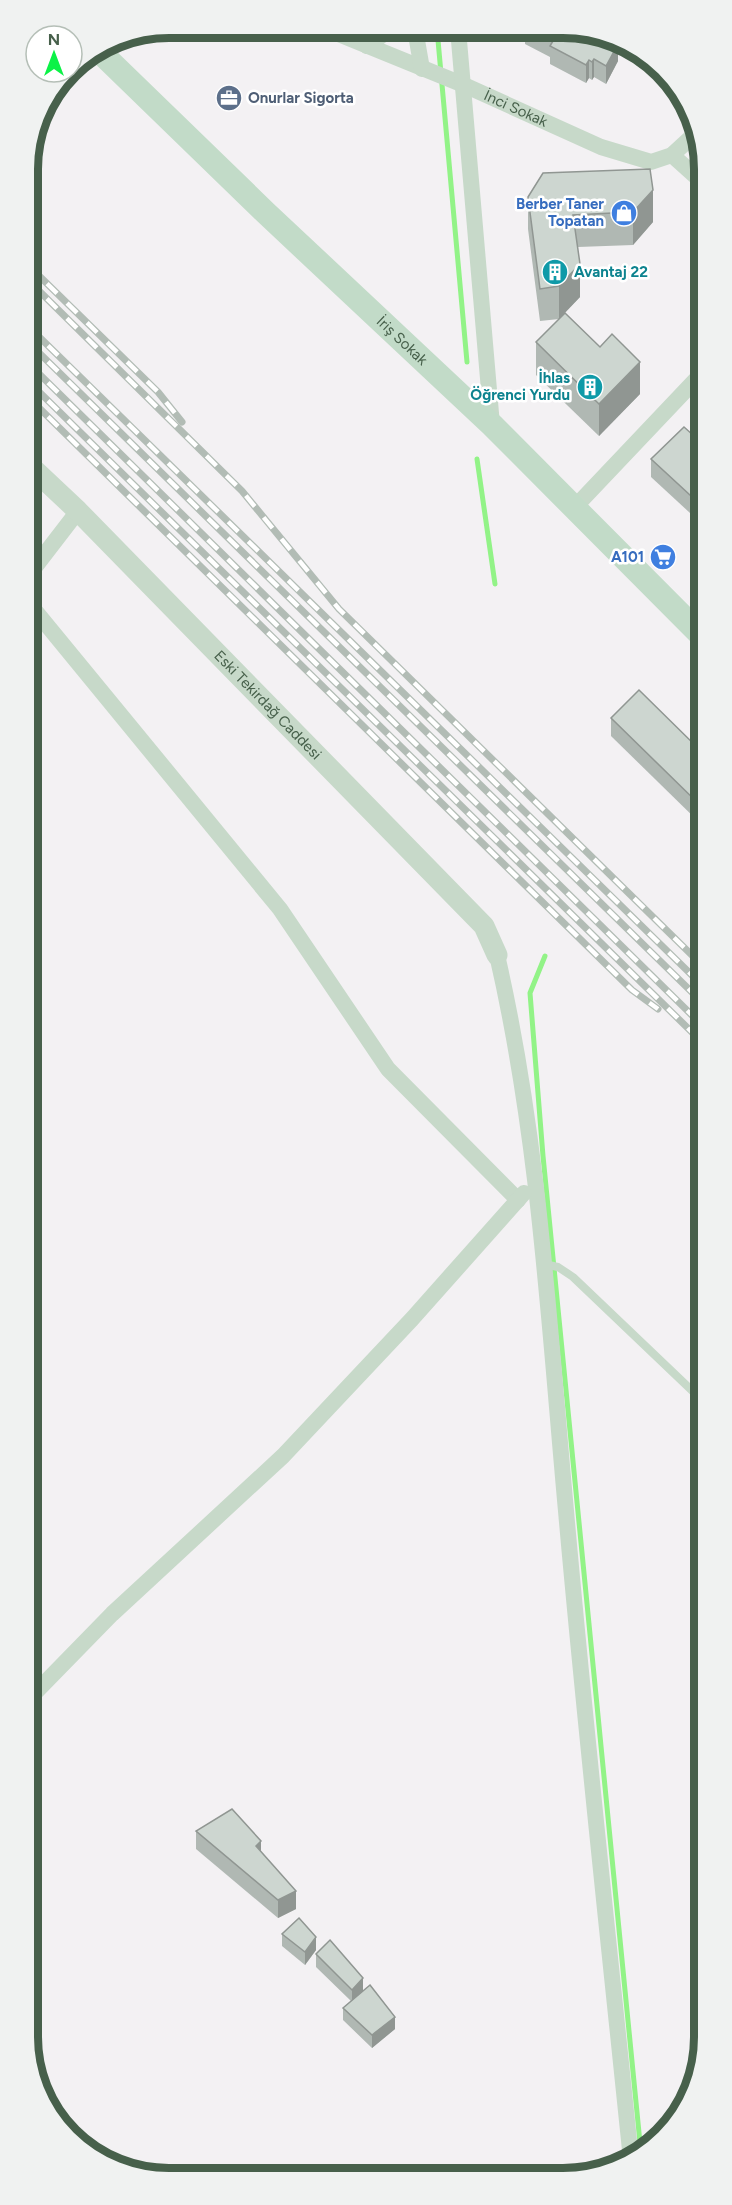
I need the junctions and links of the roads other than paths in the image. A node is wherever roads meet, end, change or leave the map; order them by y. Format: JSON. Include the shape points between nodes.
{"nodes":[{"id":1,"x":348,"y":38,"type":"edge"},
{"id":2,"x":378,"y":38,"type":"edge"},
{"id":3,"x":417,"y":38,"type":"edge"},
{"id":4,"x":459,"y":38,"type":"edge"},
{"id":5,"x":367,"y":46,"type":"junction"},
{"id":6,"x":104,"y":55,"type":"edge"},
{"id":7,"x":422,"y":69,"type":"junction"},
{"id":8,"x":464,"y":85,"type":"junction"},
{"id":9,"x":691,"y":138,"type":"edge"},
{"id":10,"x":672,"y":155,"type":"junction"},
{"id":11,"x":694,"y":175,"type":"edge"},
{"id":12,"x":694,"y":381,"type":"edge"},
{"id":13,"x":492,"y":425,"type":"junction"},
{"id":14,"x":38,"y":473,"type":"edge"},
{"id":15,"x":575,"y":507,"type":"junction"},
{"id":16,"x":78,"y":511,"type":"junction"},
{"id":17,"x":38,"y":563,"type":"edge"},
{"id":18,"x":38,"y":614,"type":"edge"},
{"id":19,"x":694,"y":628,"type":"edge"},
{"id":20,"x":497,"y":955,"type":"joint"},
{"id":21,"x":536,"y":1179,"type":"junction"},
{"id":22,"x":518,"y":1200,"type":"junction"},
{"id":23,"x":549,"y":1265,"type":"junction"},
{"id":24,"x":694,"y":1392,"type":"edge"},
{"id":25,"x":38,"y":1690,"type":"edge"},
{"id":26,"x":630,"y":2149,"type":"edge"}],
"edges":[{"from":1,"to":5,"type":"street","name":"İnci Sokak"},
{"from":2,"to":5,"type":"street"},
{"from":3,"to":7,"type":"street"},
{"from":4,"to":8,"type":"street"},
{"from":5,"to":7,"type":"street","name":"İnci Sokak"},
{"from":6,"to":13,"type":"main road","name":"İriş Sokak"},
{"from":7,"to":8,"type":"street","name":"İnci Sokak"},
{"from":8,"to":10,"type":"street","name":"İnci Sokak","via":[[601,147],[651,162]]},
{"from":8,"to":13,"type":"street"},
{"from":9,"to":10,"type":"street"},
{"from":10,"to":11,"type":"street"},
{"from":12,"to":15,"type":"street"},
{"from":13,"to":15,"type":"main road","name":"İriş Sokak"},
{"from":14,"to":16,"type":"street","name":"Eski Tekirdağ Caddesi"},
{"from":15,"to":19,"type":"main road","name":"İriş Sokak"},
{"from":16,"to":17,"type":"street"},
{"from":16,"to":20,"type":"street","name":"Eski Tekirdağ Caddesi","via":[[484,926]]},
{"from":18,"to":22,"type":"street","via":[[280,909],[388,1069]]},
{"from":20,"to":21,"type":"street"},
{"from":21,"to":22,"type":"street"},
{"from":21,"to":23,"type":"street"},
{"from":22,"to":25,"type":"street","via":[[283,1456],[112,1614]]},
{"from":23,"to":24,"type":"lane","via":[[573,1277]]},
{"from":23,"to":26,"type":"street","via":[[576,1619]]}]}
